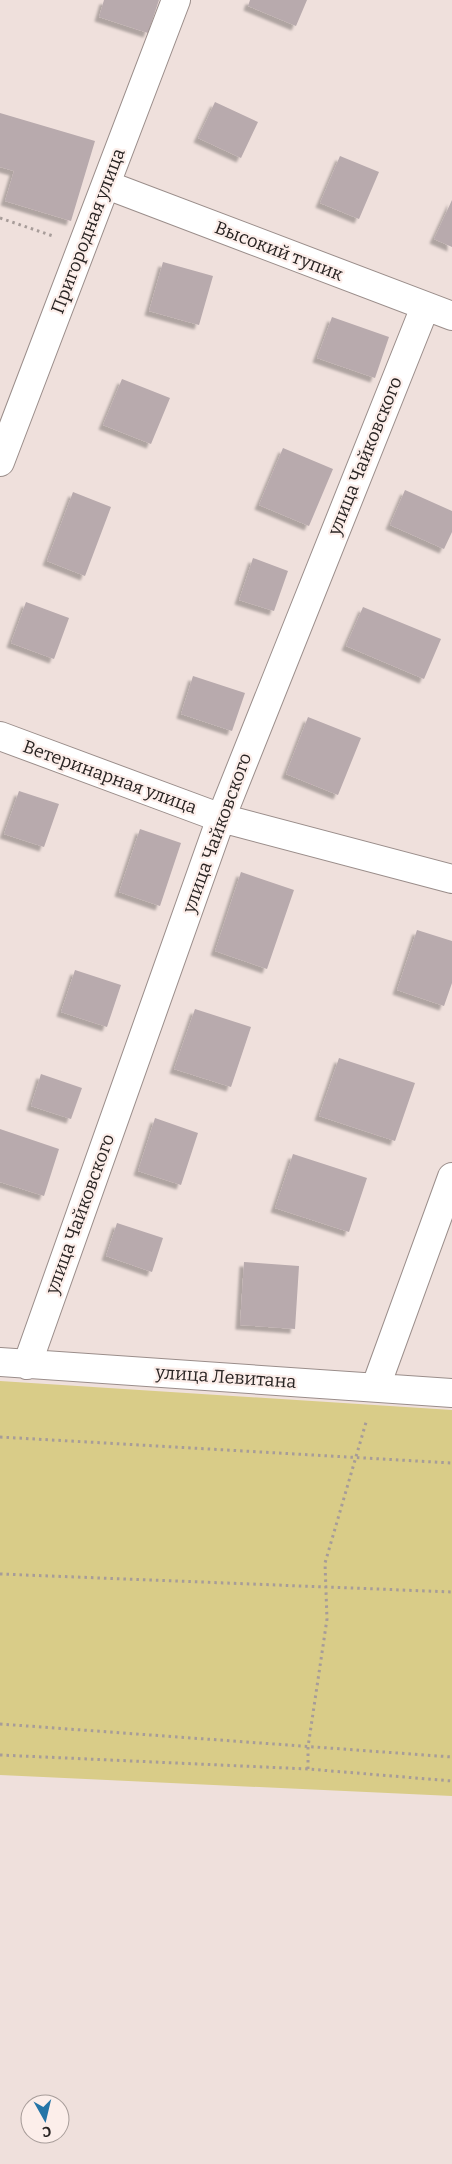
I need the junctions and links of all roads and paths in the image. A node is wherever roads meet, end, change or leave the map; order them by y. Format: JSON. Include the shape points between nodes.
{"nodes":[{"id":1,"x":176,"y":0,"type":"edge"},
{"id":2,"x":107,"y":185,"type":"junction"},
{"id":3,"x":0,"y":218,"type":"edge"},
{"id":4,"x":82,"y":246,"type":"junction"},
{"id":5,"x":425,"y":307,"type":"junction"},
{"id":6,"x":452,"y":316,"type":"edge"},
{"id":7,"x":0,"y":462,"type":"edge"},
{"id":8,"x":0,"y":736,"type":"edge"},
{"id":9,"x":221,"y":818,"type":"junction"},
{"id":10,"x":452,"y":878,"type":"edge"},
{"id":11,"x":452,"y":1177,"type":"edge"},
{"id":12,"x":0,"y":1362,"type":"edge"},
{"id":13,"x":27,"y":1364,"type":"junction"},
{"id":14,"x":376,"y":1386,"type":"junction"},
{"id":15,"x":452,"y":1393,"type":"edge"},
{"id":16,"x":0,"y":1437,"type":"edge"},
{"id":17,"x":356,"y":1457,"type":"junction"},
{"id":18,"x":452,"y":1463,"type":"edge"},
{"id":19,"x":0,"y":1574,"type":"edge"},
{"id":20,"x":326,"y":1588,"type":"junction"},
{"id":21,"x":452,"y":1592,"type":"edge"},
{"id":22,"x":0,"y":1724,"type":"edge"},
{"id":23,"x":308,"y":1747,"type":"junction"},
{"id":24,"x":0,"y":1754,"type":"edge"},
{"id":25,"x":452,"y":1757,"type":"edge"},
{"id":26,"x":308,"y":1769,"type":"junction"},
{"id":27,"x":452,"y":1781,"type":"edge"}],
"edges":[{"from":1,"to":2,"type":"street","name":"Пригородная улица"},
{"from":2,"to":4,"type":"street","name":"Пригородная улица"},
{"from":2,"to":5,"type":"street","name":"Высокий тупик"},
{"from":3,"to":4,"type":"path"},
{"from":4,"to":7,"type":"street","name":"Пригородная улица"},
{"from":5,"to":6,"type":"street","name":"Высокий тупик"},
{"from":5,"to":9,"type":"street","name":"улица Чайковского"},
{"from":8,"to":9,"type":"street","name":"Ветеринарная улица"},
{"from":9,"to":10,"type":"street","name":"Ветеринарная улица"},
{"from":9,"to":13,"type":"street","name":"улица Чайковского"},
{"from":11,"to":14,"type":"street"},
{"from":12,"to":13,"type":"street","name":"улица Левитана"},
{"from":13,"to":14,"type":"street","name":"улица Левитана"},
{"from":14,"to":15,"type":"street","name":"улица Левитана"},
{"from":14,"to":17,"type":"path"},
{"from":16,"to":17,"type":"path"},
{"from":17,"to":18,"type":"path"},
{"from":17,"to":20,"type":"path","via":[[325,1563]]},
{"from":19,"to":20,"type":"path"},
{"from":20,"to":21,"type":"path"},
{"from":20,"to":23,"type":"path","via":[[326,1619]]},
{"from":22,"to":23,"type":"path"},
{"from":23,"to":25,"type":"path"},
{"from":23,"to":26,"type":"path"},
{"from":24,"to":26,"type":"path"},
{"from":26,"to":27,"type":"path"}]}
